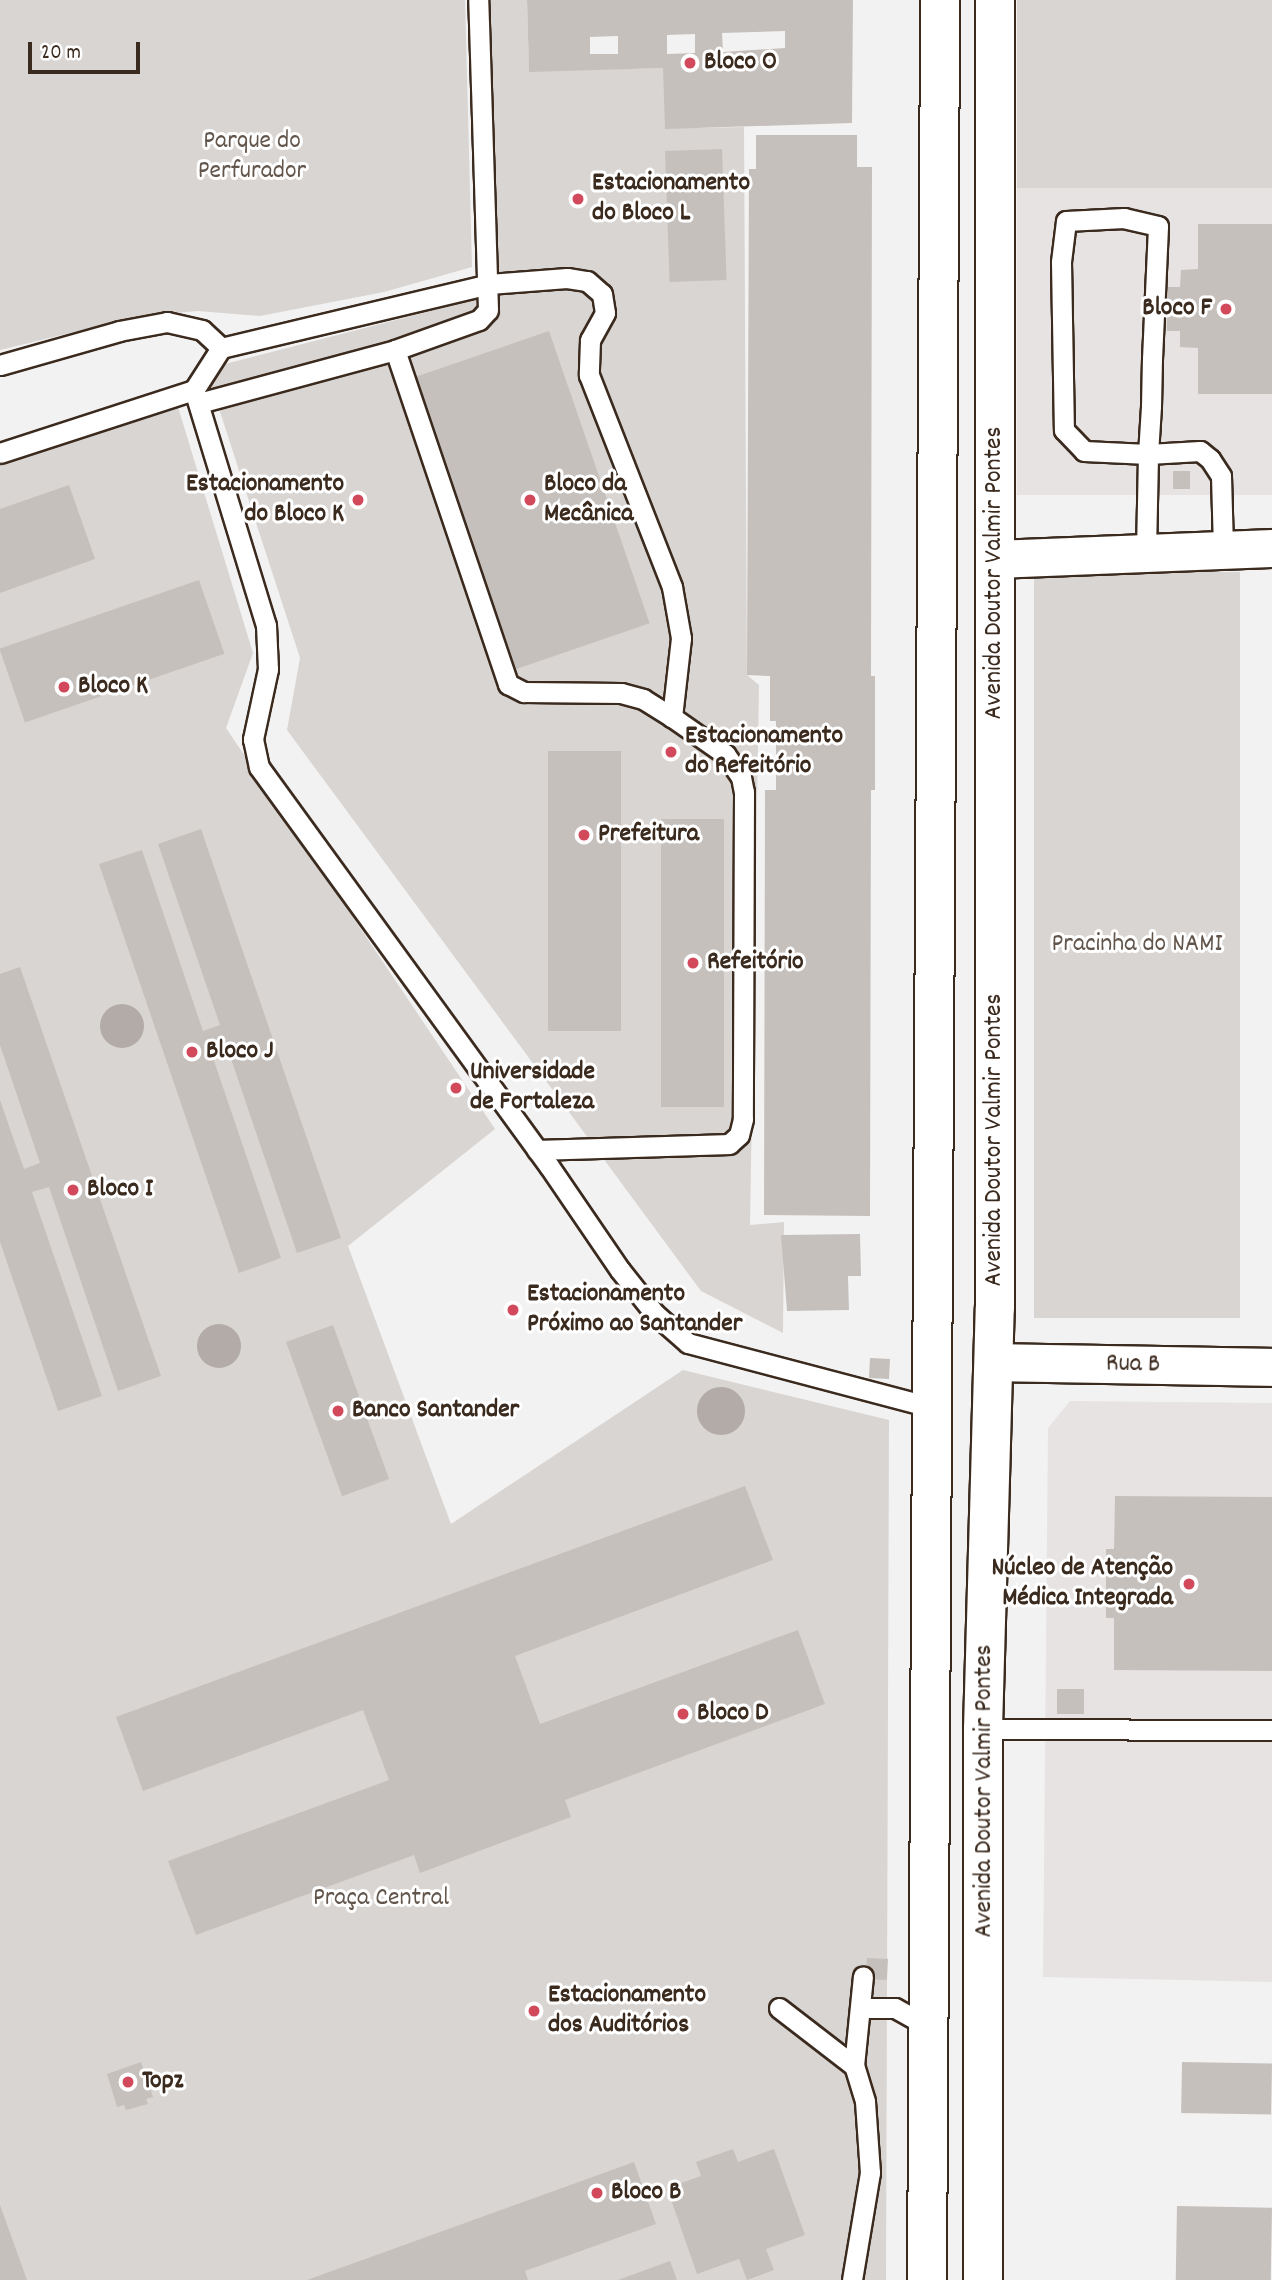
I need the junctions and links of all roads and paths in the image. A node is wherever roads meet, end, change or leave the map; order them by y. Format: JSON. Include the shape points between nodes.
{"nodes":[{"id":1,"x":478,"y":0,"type":"edge"},
{"id":2,"x":940,"y":0,"type":"edge"},
{"id":3,"x":995,"y":0,"type":"edge"},
{"id":4,"x":489,"y":284,"type":"junction"},
{"id":5,"x":221,"y":348,"type":"junction"},
{"id":6,"x":395,"y":350,"type":"junction"},
{"id":7,"x":0,"y":365,"type":"edge"},
{"id":8,"x":196,"y":396,"type":"junction"},
{"id":9,"x":0,"y":453,"type":"edge"},
{"id":10,"x":1148,"y":454,"type":"junction"},
{"id":11,"x":1272,"y":548,"type":"edge"},
{"id":12,"x":1223,"y":549,"type":"junction"},
{"id":13,"x":1146,"y":551,"type":"junction"},
{"id":14,"x":995,"y":559,"type":"junction"},
{"id":15,"x":672,"y":717,"type":"junction"},
{"id":16,"x":537,"y":1150,"type":"junction"},
{"id":17,"x":995,"y":1362,"type":"junction"},
{"id":18,"x":1272,"y":1367,"type":"edge"},
{"id":19,"x":930,"y":1407,"type":"junction"},
{"id":20,"x":983,"y":1729,"type":"junction"},
{"id":21,"x":1272,"y":1730,"type":"edge"},
{"id":22,"x":863,"y":1976,"type":"dead end"},
{"id":23,"x":779,"y":2008,"type":"dead end"},
{"id":24,"x":860,"y":2008,"type":"junction"},
{"id":25,"x":928,"y":2026,"type":"junction"},
{"id":26,"x":854,"y":2066,"type":"junction"},
{"id":27,"x":852,"y":2280,"type":"edge"},
{"id":28,"x":927,"y":2280,"type":"edge"},
{"id":29,"x":983,"y":2280,"type":"edge"}],
"edges":[{"from":1,"to":4,"type":"lane"},
{"from":2,"to":19,"type":"street"},
{"from":3,"to":14,"type":"street","name":"Avenida Doutor Valmir Pontes"},
{"from":4,"to":5,"type":"lane"},
{"from":4,"to":6,"type":"lane","via":[[483,318]]},
{"from":4,"to":15,"type":"lane","via":[[567,278],[587,281],[602,294],[605,313],[590,340],[589,375],[672,587],[681,638]]},
{"from":5,"to":7,"type":"lane","via":[[202,330],[167,322],[118,331]]},
{"from":5,"to":8,"type":"lane"},
{"from":6,"to":8,"type":"lane"},
{"from":6,"to":15,"type":"lane","via":[[508,684],[524,692],[621,693],[643,699]]},
{"from":8,"to":9,"type":"lane"},
{"from":8,"to":16,"type":"lane","via":[[266,625],[268,668],[253,739],[259,767]]},
{"from":10,"to":10,"type":"lane","via":[[1157,226],[1124,218],[1066,221],[1061,262],[1063,430],[1084,451]]},
{"from":10,"to":12,"type":"lane","via":[[1200,452],[1210,459],[1221,476]]},
{"from":10,"to":13,"type":"lane"},
{"from":11,"to":12,"type":"street"},
{"from":12,"to":13,"type":"street"},
{"from":13,"to":14,"type":"street"},
{"from":14,"to":17,"type":"street","name":"Avenida Doutor Valmir Pontes"},
{"from":15,"to":16,"type":"lane","via":[[725,754],[741,777],[744,792],[743,1119],[739,1135],[729,1144],[711,1146]]},
{"from":16,"to":19,"type":"lane","via":[[654,1314],[688,1343]]},
{"from":17,"to":18,"type":"street","name":"Rua B"},
{"from":17,"to":20,"type":"street","name":"Avenida Doutor Valmir Pontes"},
{"from":19,"to":25,"type":"street"},
{"from":20,"to":21,"type":"lane"},
{"from":20,"to":29,"type":"street","name":"Avenida Doutor Valmir Pontes"},
{"from":22,"to":24,"type":"lane"},
{"from":23,"to":26,"type":"lane"},
{"from":24,"to":25,"type":"lane","via":[[895,2008]]},
{"from":24,"to":26,"type":"lane"},
{"from":25,"to":28,"type":"street"},
{"from":26,"to":27,"type":"lane","via":[[865,2101],[870,2173]]}]}
